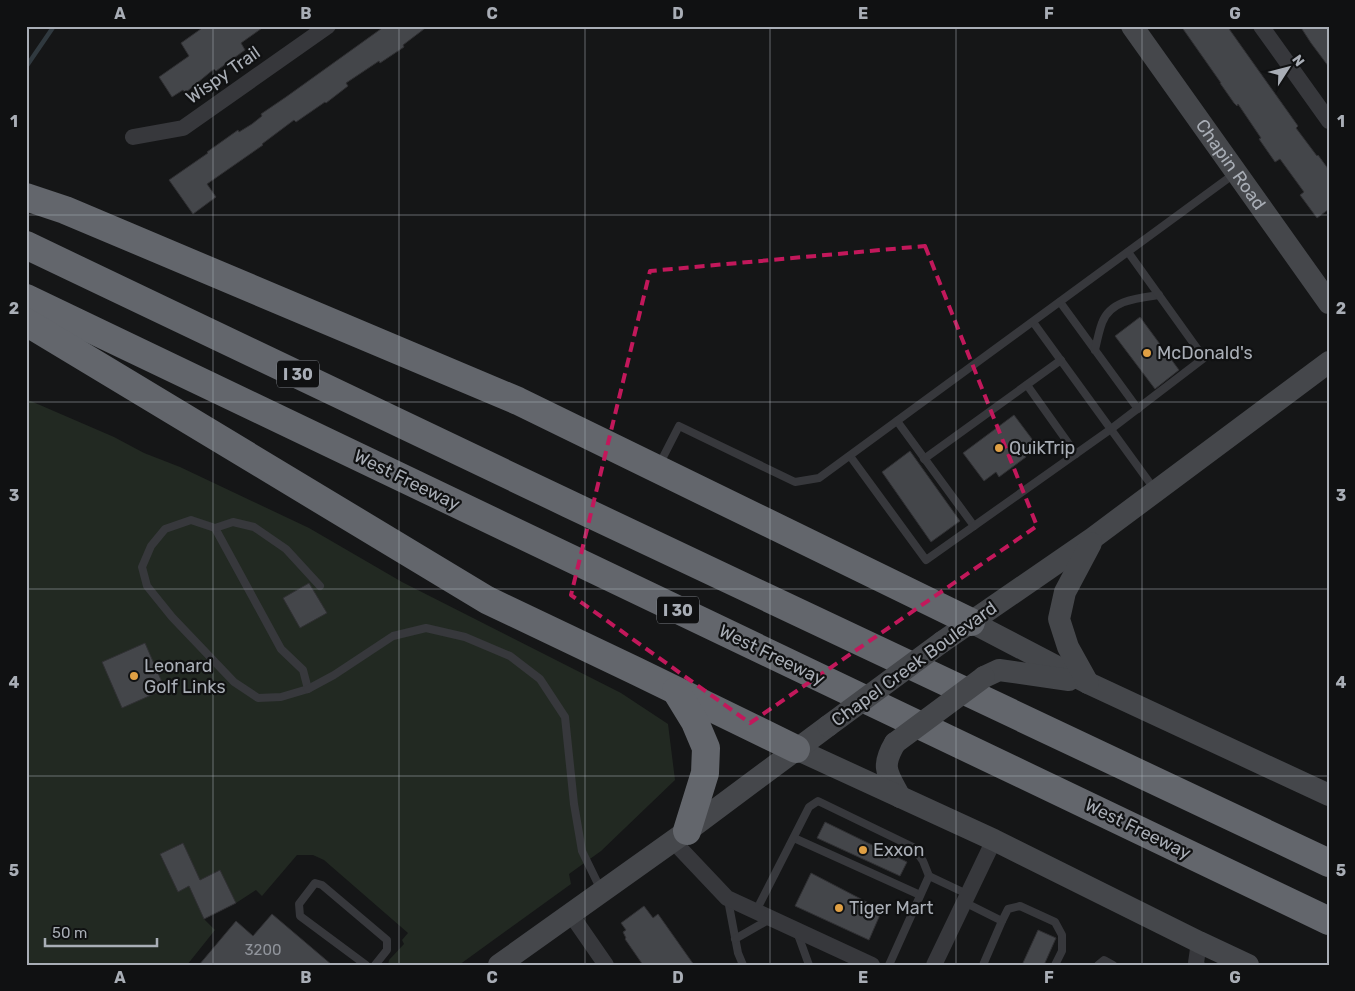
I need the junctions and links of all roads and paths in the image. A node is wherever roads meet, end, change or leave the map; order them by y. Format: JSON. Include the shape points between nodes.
{"nodes":[{"id":1,"x":328,"y":26,"type":"edge"},
{"id":2,"x":1132,"y":26,"type":"edge"},
{"id":3,"x":1261,"y":26,"type":"edge"},
{"id":4,"x":1329,"y":121,"type":"edge"},
{"id":5,"x":133,"y":137,"type":"dead end"},
{"id":6,"x":1236,"y":173,"type":"junction"},
{"id":7,"x":26,"y":196,"type":"edge"},
{"id":8,"x":26,"y":245,"type":"edge"},
{"id":9,"x":1128,"y":252,"type":"junction"},
{"id":10,"x":1159,"y":295,"type":"junction"},
{"id":11,"x":26,"y":298,"type":"edge"},
{"id":12,"x":1060,"y":302,"type":"junction"},
{"id":13,"x":1329,"y":303,"type":"edge"},
{"id":14,"x":26,"y":322,"type":"edge"},
{"id":15,"x":1033,"y":322,"type":"junction"},
{"id":16,"x":1095,"y":350,"type":"junction"},
{"id":17,"x":1061,"y":360,"type":"junction"},
{"id":18,"x":1329,"y":362,"type":"edge"},
{"id":19,"x":1026,"y":385,"type":"junction"},
{"id":20,"x":1138,"y":409,"type":"junction"},
{"id":21,"x":897,"y":421,"type":"junction"},
{"id":22,"x":1111,"y":429,"type":"junction"},
{"id":23,"x":1076,"y":454,"type":"junction"},
{"id":24,"x":850,"y":456,"type":"junction"},
{"id":25,"x":924,"y":459,"type":"junction"},
{"id":26,"x":656,"y":468,"type":"junction"},
{"id":27,"x":1156,"y":491,"type":"junction"},
{"id":28,"x":974,"y":526,"type":"junction"},
{"id":29,"x":215,"y":528,"type":"junction"},
{"id":30,"x":1093,"y":538,"type":"junction"},
{"id":31,"x":320,"y":586,"type":"dead end"},
{"id":32,"x":971,"y":622,"type":"junction"},
{"id":33,"x":1088,"y":683,"type":"junction"},
{"id":34,"x":308,"y":689,"type":"junction"},
{"id":35,"x":676,"y":690,"type":"junction"},
{"id":36,"x":796,"y":749,"type":"junction"},
{"id":37,"x":1329,"y":795,"type":"edge"},
{"id":38,"x":900,"y":797,"type":"junction"},
{"id":39,"x":680,"y":836,"type":"junction"},
{"id":40,"x":794,"y":838,"type":"junction"},
{"id":41,"x":994,"y":840,"type":"junction"},
{"id":42,"x":1329,"y":863,"type":"edge"},
{"id":43,"x":929,"y":876,"type":"junction"},
{"id":44,"x":602,"y":892,"type":"junction"},
{"id":45,"x":920,"y":896,"type":"junction"},
{"id":46,"x":727,"y":898,"type":"junction"},
{"id":47,"x":966,"y":898,"type":"junction"},
{"id":48,"x":756,"y":911,"type":"junction"},
{"id":49,"x":570,"y":913,"type":"junction"},
{"id":50,"x":772,"y":918,"type":"junction"},
{"id":51,"x":1002,"y":921,"type":"junction"},
{"id":52,"x":1329,"y":921,"type":"edge"},
{"id":53,"x":796,"y":929,"type":"junction"},
{"id":54,"x":735,"y":939,"type":"junction"},
{"id":55,"x":1199,"y":942,"type":"junction"},
{"id":56,"x":366,"y":965,"type":"edge"},
{"id":57,"x":375,"y":965,"type":"edge"},
{"id":58,"x":499,"y":965,"type":"edge"},
{"id":59,"x":606,"y":965,"type":"edge"},
{"id":60,"x":743,"y":965,"type":"edge"},
{"id":61,"x":809,"y":965,"type":"edge"},
{"id":62,"x":872,"y":965,"type":"edge"},
{"id":63,"x":889,"y":965,"type":"edge"},
{"id":64,"x":934,"y":965,"type":"edge"},
{"id":65,"x":983,"y":965,"type":"edge"},
{"id":66,"x":1055,"y":965,"type":"edge"},
{"id":67,"x":1098,"y":965,"type":"edge"},
{"id":68,"x":1113,"y":965,"type":"edge"},
{"id":69,"x":1197,"y":965,"type":"edge"},
{"id":70,"x":1248,"y":965,"type":"edge"}],
"edges":[{"from":1,"to":5,"type":"street","name":"Wispy Trail","via":[[183,128]]},
{"from":2,"to":6,"type":"main road","name":"Chapin Road"},
{"from":3,"to":4,"type":"street"},
{"from":6,"to":9,"type":"lane"},
{"from":6,"to":13,"type":"main road","name":"Chapin Road"},
{"from":7,"to":26,"type":"highway","via":[[518,401]]},
{"from":8,"to":42,"type":"highway","number":"I 30"},
{"from":9,"to":10,"type":"lane"},
{"from":9,"to":12,"type":"lane"},
{"from":10,"to":16,"type":"lane","via":[[1136,298],[1111,309],[1103,321]]},
{"from":10,"to":20,"type":"lane","via":[[1204,358]]},
{"from":11,"to":52,"type":"highway","name":"West Freeway","number":"I 30"},
{"from":12,"to":15,"type":"lane"},
{"from":12,"to":16,"type":"lane"},
{"from":14,"to":35,"type":"highway","via":[[487,600]]},
{"from":15,"to":17,"type":"lane"},
{"from":15,"to":21,"type":"lane"},
{"from":16,"to":20,"type":"lane"},
{"from":17,"to":19,"type":"lane"},
{"from":17,"to":22,"type":"lane"},
{"from":18,"to":27,"type":"main road","name":"Chapel Creek Boulevard"},
{"from":19,"to":23,"type":"lane"},
{"from":19,"to":25,"type":"lane"},
{"from":20,"to":22,"type":"lane"},
{"from":21,"to":24,"type":"lane"},
{"from":21,"to":25,"type":"lane"},
{"from":22,"to":23,"type":"lane"},
{"from":22,"to":27,"type":"lane"},
{"from":23,"to":28,"type":"lane"},
{"from":24,"to":26,"type":"lane","via":[[819,478],[795,482],[679,426]]},
{"from":24,"to":28,"type":"lane","via":[[926,560]]},
{"from":25,"to":28,"type":"lane"},
{"from":26,"to":32,"type":"highway"},
{"from":27,"to":30,"type":"main road","name":"Chapel Creek Boulevard"},
{"from":29,"to":31,"type":"lane","via":[[233,522],[254,527],[286,549]]},
{"from":29,"to":34,"type":"lane","via":[[280,649],[303,670]]},
{"from":29,"to":34,"type":"lane","via":[[191,520],[165,529],[151,546],[142,567],[146,586],[234,682],[258,698],[280,697]]},
{"from":30,"to":32,"type":"main road","name":"Chapel Creek Boulevard"},
{"from":30,"to":33,"type":"main road","via":[[1064,592],[1059,619],[1068,647]]},
{"from":32,"to":33,"type":"main road"},
{"from":32,"to":36,"type":"main road","name":"Chapel Creek Boulevard","bridge":true},
{"from":33,"to":37,"type":"main road"},
{"from":33,"to":38,"type":"main road","bridge":true,"via":[[999,670],[984,677],[895,743],[887,756],[886,766]]},
{"from":34,"to":44,"type":"lane","via":[[393,636],[426,628],[465,637],[510,656],[540,679],[565,717],[582,851]]},
{"from":35,"to":36,"type":"highway"},
{"from":35,"to":39,"type":"highway","via":[[706,748],[705,773]]},
{"from":36,"to":38,"type":"main road"},
{"from":36,"to":39,"type":"main road","name":"Chapel Creek Boulevard"},
{"from":38,"to":41,"type":"main road"},
{"from":39,"to":44,"type":"main road","name":"Chapel Creek Boulevard"},
{"from":39,"to":46,"type":"street"},
{"from":40,"to":43,"type":"lane","via":[[809,807],[818,801],[913,847]]},
{"from":40,"to":45,"type":"lane"},
{"from":40,"to":48,"type":"lane"},
{"from":41,"to":47,"type":"street"},
{"from":41,"to":55,"type":"main road"},
{"from":43,"to":45,"type":"lane"},
{"from":43,"to":47,"type":"lane"},
{"from":44,"to":49,"type":"main road","name":"Chapel Creek Boulevard"},
{"from":45,"to":63,"type":"lane"},
{"from":46,"to":48,"type":"street"},
{"from":46,"to":54,"type":"lane"},
{"from":47,"to":51,"type":"lane"},
{"from":47,"to":64,"type":"street"},
{"from":48,"to":50,"type":"street"},
{"from":49,"to":58,"type":"main road","name":"Chapel Creek Boulevard"},
{"from":49,"to":59,"type":"street"},
{"from":50,"to":53,"type":"street"},
{"from":50,"to":54,"type":"lane"},
{"from":51,"to":65,"type":"lane"},
{"from":51,"to":66,"type":"lane","via":[[1008,909],[1020,906],[1055,922],[1062,935],[1062,952]]},
{"from":53,"to":61,"type":"lane"},
{"from":53,"to":62,"type":"street"},
{"from":54,"to":60,"type":"lane"},
{"from":55,"to":69,"type":"street"},
{"from":55,"to":70,"type":"main road"},
{"from":56,"to":57,"type":"lane","via":[[300,916],[299,904],[315,883],[322,885],[387,940],[387,950]]},
{"from":67,"to":68,"type":"lane","via":[[1104,960]]}]}
